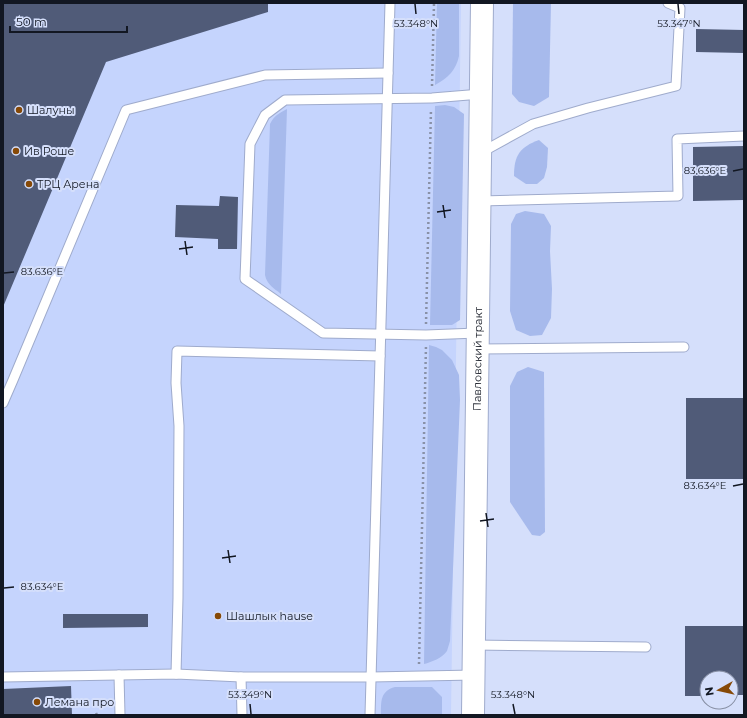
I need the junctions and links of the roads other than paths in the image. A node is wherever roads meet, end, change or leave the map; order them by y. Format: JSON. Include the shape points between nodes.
{"nodes":[{"id":1,"x":390,"y":3,"type":"edge"},
{"id":2,"x":482,"y":3,"type":"edge"},
{"id":3,"x":668,"y":3,"type":"edge"},
{"id":4,"x":388,"y":74,"type":"junction"},
{"id":5,"x":481,"y":94,"type":"junction"},
{"id":6,"x":387,"y":98,"type":"junction"},
{"id":7,"x":744,"y":136,"type":"edge"},
{"id":8,"x":480,"y":152,"type":"junction"},
{"id":9,"x":480,"y":201,"type":"junction"},
{"id":10,"x":380,"y":334,"type":"junction"},
{"id":11,"x":477,"y":341,"type":"junction"},
{"id":12,"x":684,"y":347,"type":"dead end"},
{"id":13,"x":380,"y":356,"type":"junction"},
{"id":14,"x":3,"y":403,"type":"edge"},
{"id":15,"x":474,"y":644,"type":"junction"},
{"id":16,"x":646,"y":647,"type":"dead end"},
{"id":17,"x":176,"y":674,"type":"junction"},
{"id":18,"x":118,"y":675,"type":"junction"},
{"id":19,"x":474,"y":675,"type":"junction"},
{"id":20,"x":3,"y":677,"type":"edge"},
{"id":21,"x":241,"y":677,"type":"junction"},
{"id":22,"x":371,"y":677,"type":"junction"},
{"id":23,"x":120,"y":715,"type":"edge"},
{"id":24,"x":242,"y":715,"type":"edge"},
{"id":25,"x":370,"y":715,"type":"edge"},
{"id":26,"x":473,"y":715,"type":"edge"}],
"edges":[{"from":1,"to":4,"type":"lane"},
{"from":2,"to":5,"type":"main road","name":"Павловский тракт"},
{"from":3,"to":8,"type":"lane","via":[[680,8],[676,86],[533,124]]},
{"from":4,"to":6,"type":"lane"},
{"from":4,"to":14,"type":"lane","via":[[265,74],[126,110]]},
{"from":5,"to":6,"type":"lane"},
{"from":5,"to":8,"type":"main road","name":"Павловский тракт"},
{"from":6,"to":10,"type":"lane"},
{"from":6,"to":10,"type":"lane","via":[[285,100],[265,115],[250,144],[245,279],[323,333]]},
{"from":7,"to":9,"type":"lane","via":[[677,139],[678,196]]},
{"from":8,"to":9,"type":"main road","name":"Павловский тракт"},
{"from":9,"to":11,"type":"main road","name":"Павловский тракт"},
{"from":10,"to":11,"type":"lane","via":[[426,335]]},
{"from":10,"to":13,"type":"lane"},
{"from":11,"to":12,"type":"lane"},
{"from":11,"to":15,"type":"main road","name":"Павловский тракт"},
{"from":13,"to":17,"type":"lane","via":[[177,351],[179,426]]},
{"from":13,"to":22,"type":"lane"},
{"from":15,"to":16,"type":"lane"},
{"from":15,"to":19,"type":"main road","name":"Павловский тракт"},
{"from":17,"to":18,"type":"lane"},
{"from":17,"to":21,"type":"lane"},
{"from":18,"to":20,"type":"lane"},
{"from":18,"to":23,"type":"lane"},
{"from":19,"to":22,"type":"lane"},
{"from":19,"to":26,"type":"main road","name":"Павловский тракт"},
{"from":21,"to":22,"type":"lane"},
{"from":21,"to":24,"type":"lane"},
{"from":22,"to":25,"type":"lane"}]}
